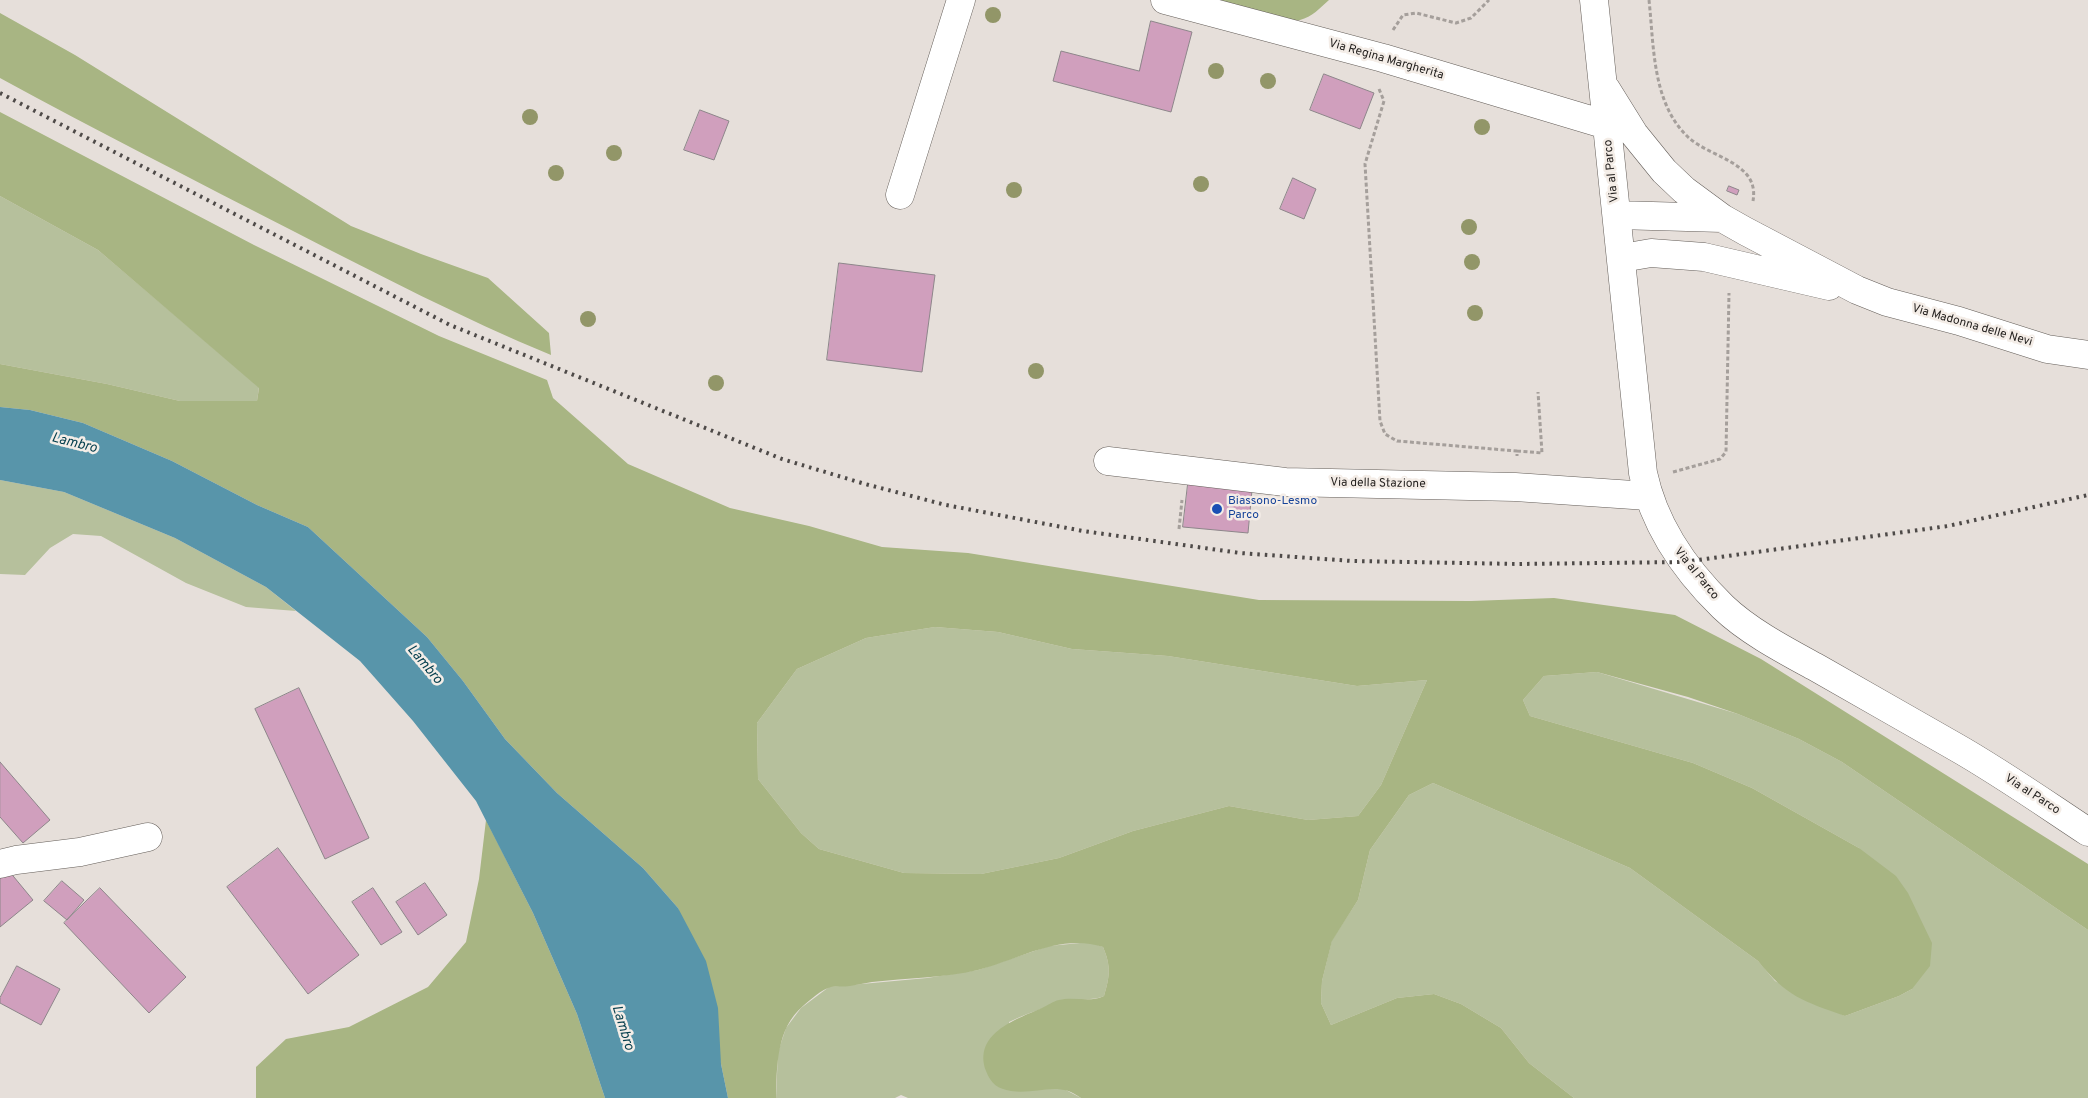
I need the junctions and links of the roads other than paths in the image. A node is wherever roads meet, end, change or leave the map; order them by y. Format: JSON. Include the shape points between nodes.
{"nodes":[{"id":1,"x":961,"y":0,"type":"edge"},
{"id":2,"x":1164,"y":0,"type":"edge"},
{"id":3,"x":1594,"y":0,"type":"edge"},
{"id":4,"x":1603,"y":84,"type":"junction"},
{"id":5,"x":1607,"y":125,"type":"junction"},
{"id":6,"x":900,"y":195,"type":"dead end"},
{"id":7,"x":1617,"y":215,"type":"junction"},
{"id":8,"x":1722,"y":218,"type":"junction"},
{"id":9,"x":1622,"y":258,"type":"junction"},
{"id":10,"x":1857,"y":290,"type":"junction"},
{"id":11,"x":2088,"y":355,"type":"edge"},
{"id":12,"x":1108,"y":461,"type":"dead end"},
{"id":13,"x":1645,"y":485,"type":"junction"},
{"id":14,"x":2088,"y":832,"type":"edge"},
{"id":15,"x":148,"y":837,"type":"dead end"},
{"id":16,"x":0,"y":864,"type":"edge"}],
"edges":[{"from":1,"to":6,"type":"street"},
{"from":2,"to":5,"type":"street","name":"Via Regina Margherita","via":[[1383,58]]},
{"from":3,"to":4,"type":"street","name":"Via al Parco"},
{"from":4,"to":5,"type":"street","name":"Via al Parco"},
{"from":4,"to":8,"type":"street","name":"Via Madonna delle Nevi","via":[[1634,134],[1664,171]]},
{"from":5,"to":7,"type":"street","name":"Via al Parco"},
{"from":7,"to":8,"type":"street","name":"Via Madonna delle Nevi"},
{"from":7,"to":9,"type":"street","name":"Via al Parco"},
{"from":8,"to":10,"type":"street","name":"Via Madonna delle Nevi"},
{"from":9,"to":10,"type":"street","name":"Via Madonna delle Nevi","via":[[1651,253],[1677,254],[1721,260],[1812,283]]},
{"from":9,"to":13,"type":"street","name":"Via al Parco"},
{"from":10,"to":11,"type":"street","name":"Via Madonna delle Nevi","via":[[1887,302],[2047,349]]},
{"from":12,"to":13,"type":"street","name":"Via della Stazione","via":[[1285,482],[1515,487]]},
{"from":13,"to":14,"type":"street","name":"Via al Parco","via":[[1664,531],[1683,562],[1724,608],[1784,649],[1970,754]]},
{"from":15,"to":16,"type":"street","via":[[80,852]]}]}
